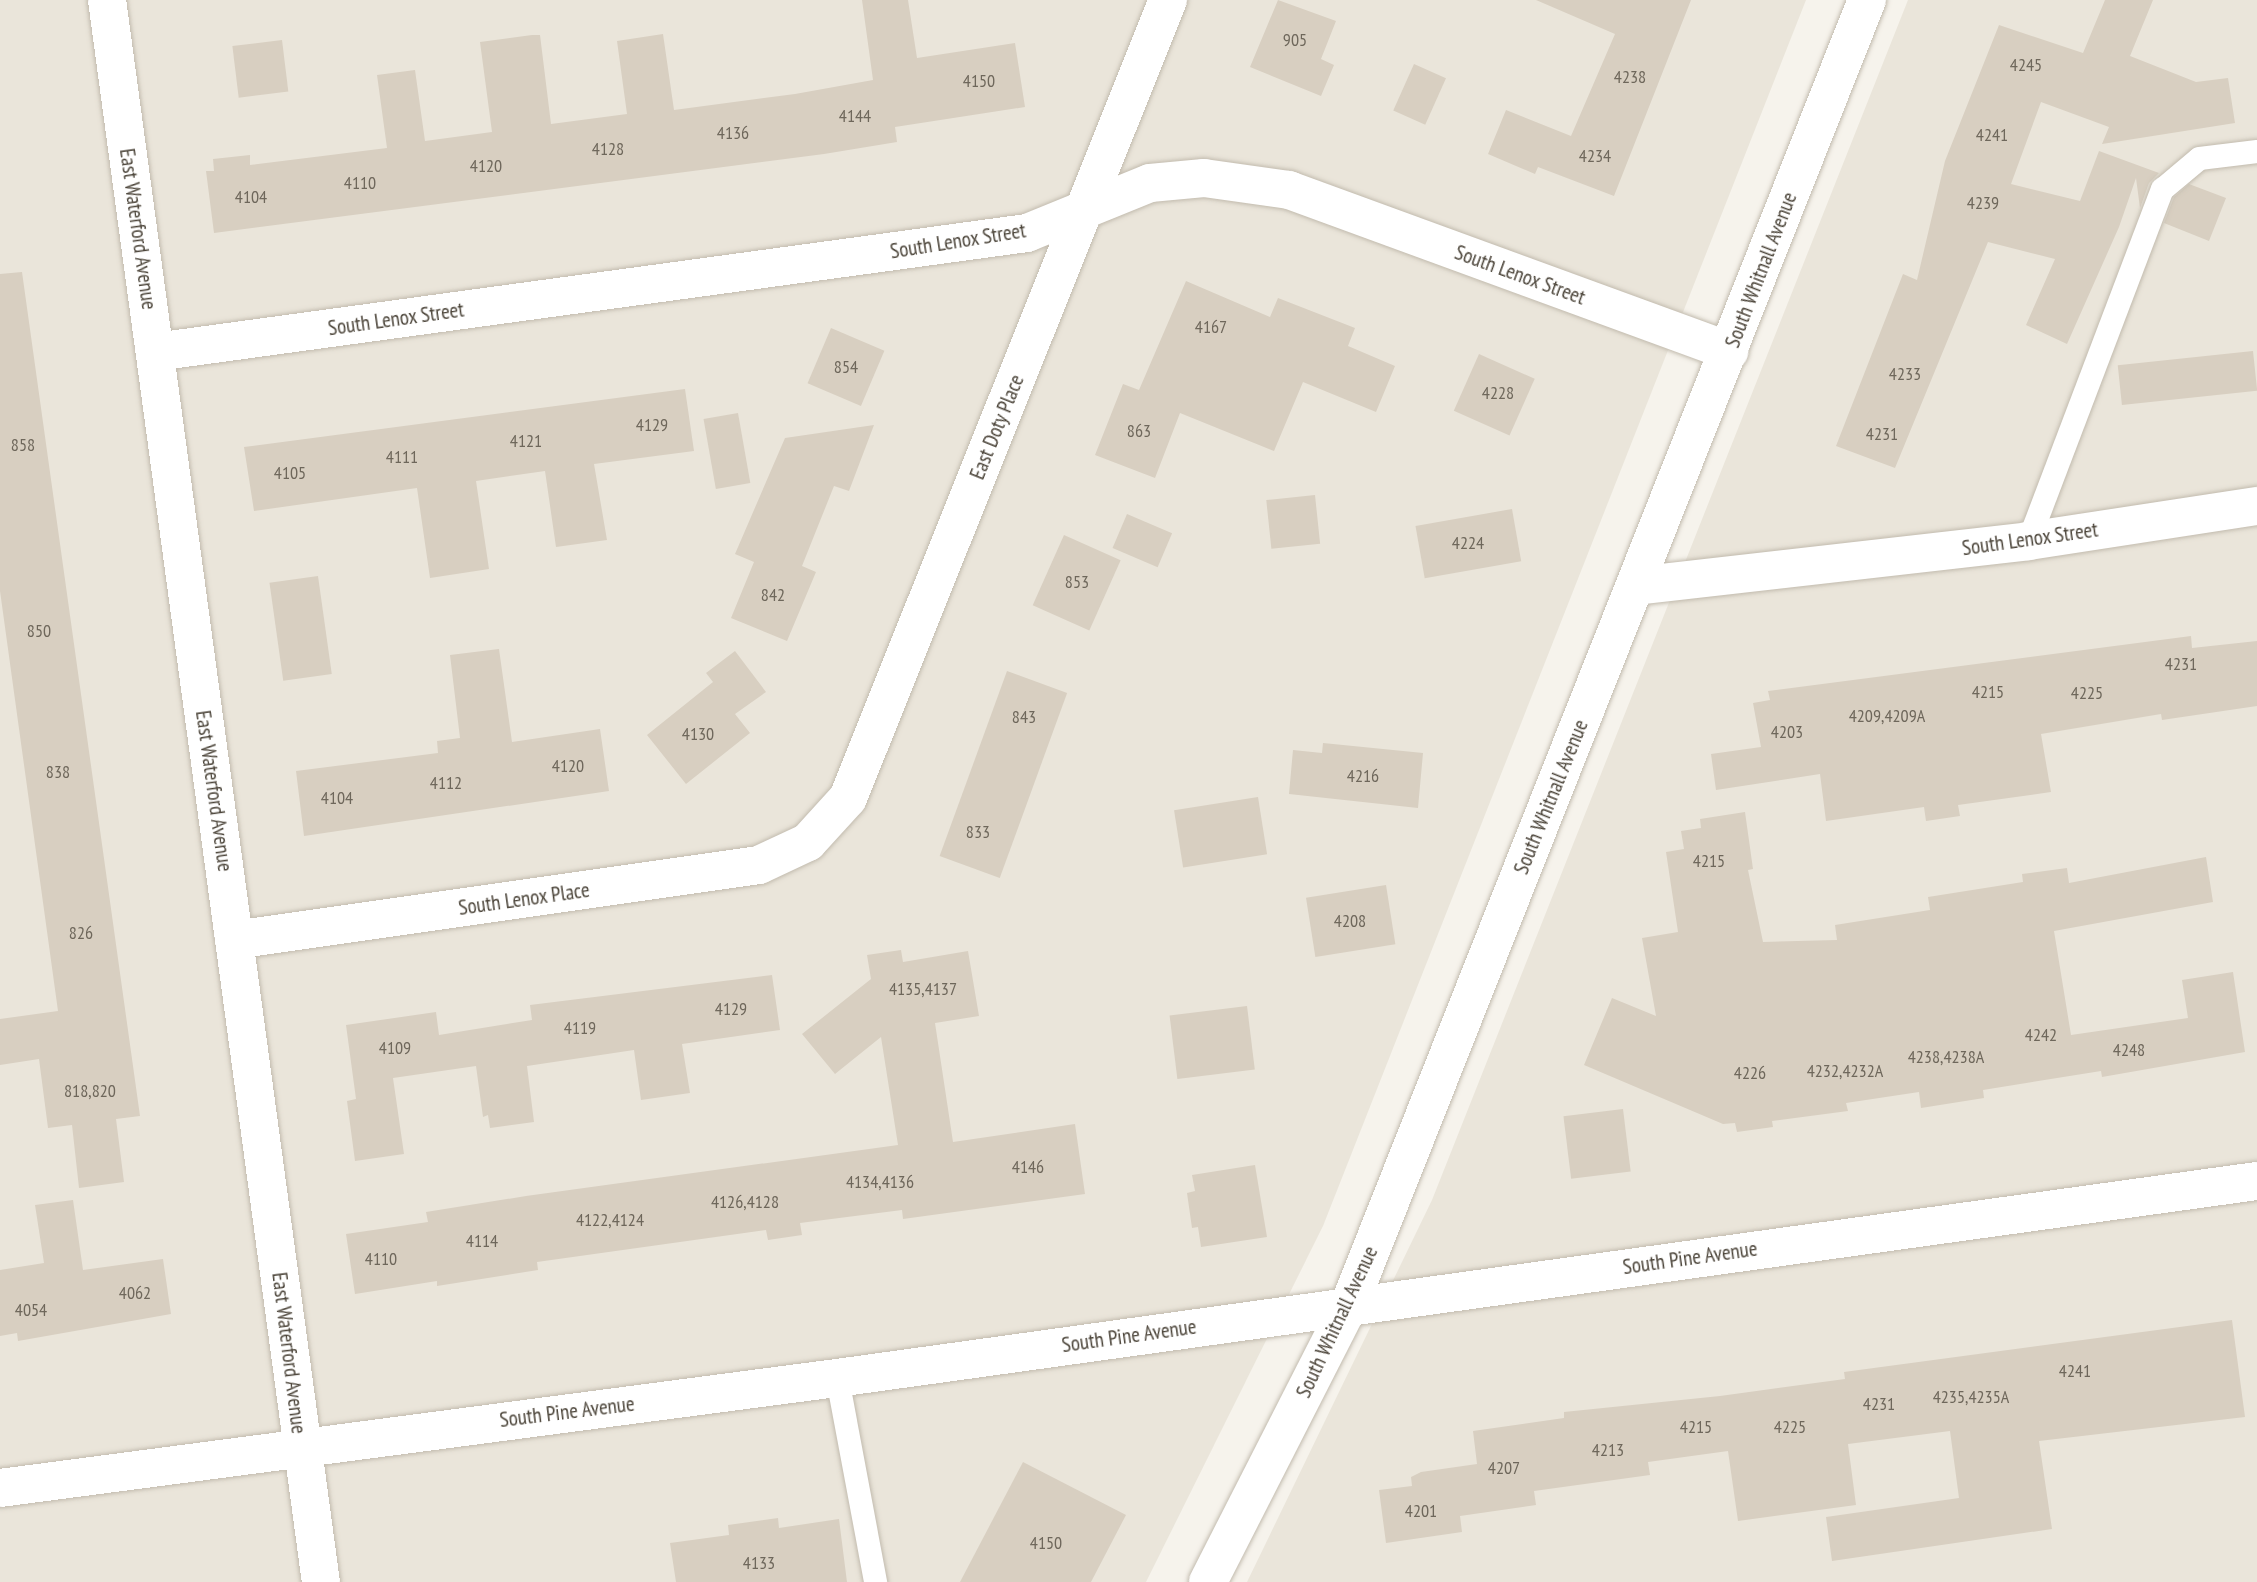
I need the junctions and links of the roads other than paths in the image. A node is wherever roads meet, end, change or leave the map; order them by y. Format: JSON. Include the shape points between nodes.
{"nodes":[{"id":1,"x":107,"y":0,"type":"edge"},
{"id":2,"x":1168,"y":0,"type":"edge"},
{"id":3,"x":1867,"y":0,"type":"edge"},
{"id":4,"x":2257,"y":151,"type":"edge"},
{"id":5,"x":1084,"y":211,"type":"junction"},
{"id":6,"x":1729,"y":351,"type":"junction"},
{"id":7,"x":155,"y":352,"type":"junction"},
{"id":8,"x":2257,"y":506,"type":"edge"},
{"id":9,"x":2028,"y":541,"type":"junction"},
{"id":10,"x":1635,"y":586,"type":"junction"},
{"id":11,"x":808,"y":842,"type":"joint"},
{"id":12,"x":234,"y":940,"type":"junction"},
{"id":13,"x":2257,"y":1181,"type":"edge"},
{"id":14,"x":1350,"y":1303,"type":"junction"},
{"id":15,"x":837,"y":1378,"type":"junction"},
{"id":16,"x":301,"y":1447,"type":"junction"},
{"id":17,"x":0,"y":1488,"type":"edge"},
{"id":18,"x":321,"y":1582,"type":"edge"},
{"id":19,"x":875,"y":1582,"type":"edge"},
{"id":20,"x":1208,"y":1582,"type":"edge"}],
"edges":[{"from":1,"to":7,"type":"street","name":"East Waterford Avenue"},
{"from":2,"to":5,"type":"street","name":"East Doty Place"},
{"from":3,"to":6,"type":"street","name":"South Whitnall Avenue"},
{"from":4,"to":9,"type":"lane","via":[[2199,158],[2162,189]]},
{"from":5,"to":6,"type":"street","name":"South Lenox Street","via":[[1150,183],[1204,178],[1289,190]]},
{"from":5,"to":7,"type":"street","name":"South Lenox Street","via":[[1027,233]]},
{"from":5,"to":11,"type":"street","name":"East Doty Place","via":[[848,799]]},
{"from":6,"to":10,"type":"street","name":"South Whitnall Avenue"},
{"from":7,"to":12,"type":"street","name":"East Waterford Avenue"},
{"from":8,"to":9,"type":"street","name":"South Lenox Street"},
{"from":9,"to":10,"type":"street","name":"South Lenox Street"},
{"from":10,"to":14,"type":"street","name":"South Whitnall Avenue"},
{"from":11,"to":12,"type":"street","name":"South Lenox Place","via":[[759,865]]},
{"from":12,"to":16,"type":"street","name":"East Waterford Avenue"},
{"from":13,"to":14,"type":"street","name":"South Pine Avenue"},
{"from":14,"to":15,"type":"street","name":"South Pine Avenue"},
{"from":14,"to":20,"type":"street","name":"South Whitnall Avenue"},
{"from":15,"to":16,"type":"street","name":"South Pine Avenue"},
{"from":15,"to":19,"type":"lane"},
{"from":16,"to":17,"type":"street","name":"South Pine Avenue"},
{"from":16,"to":18,"type":"street","name":"East Waterford Avenue"}]}
